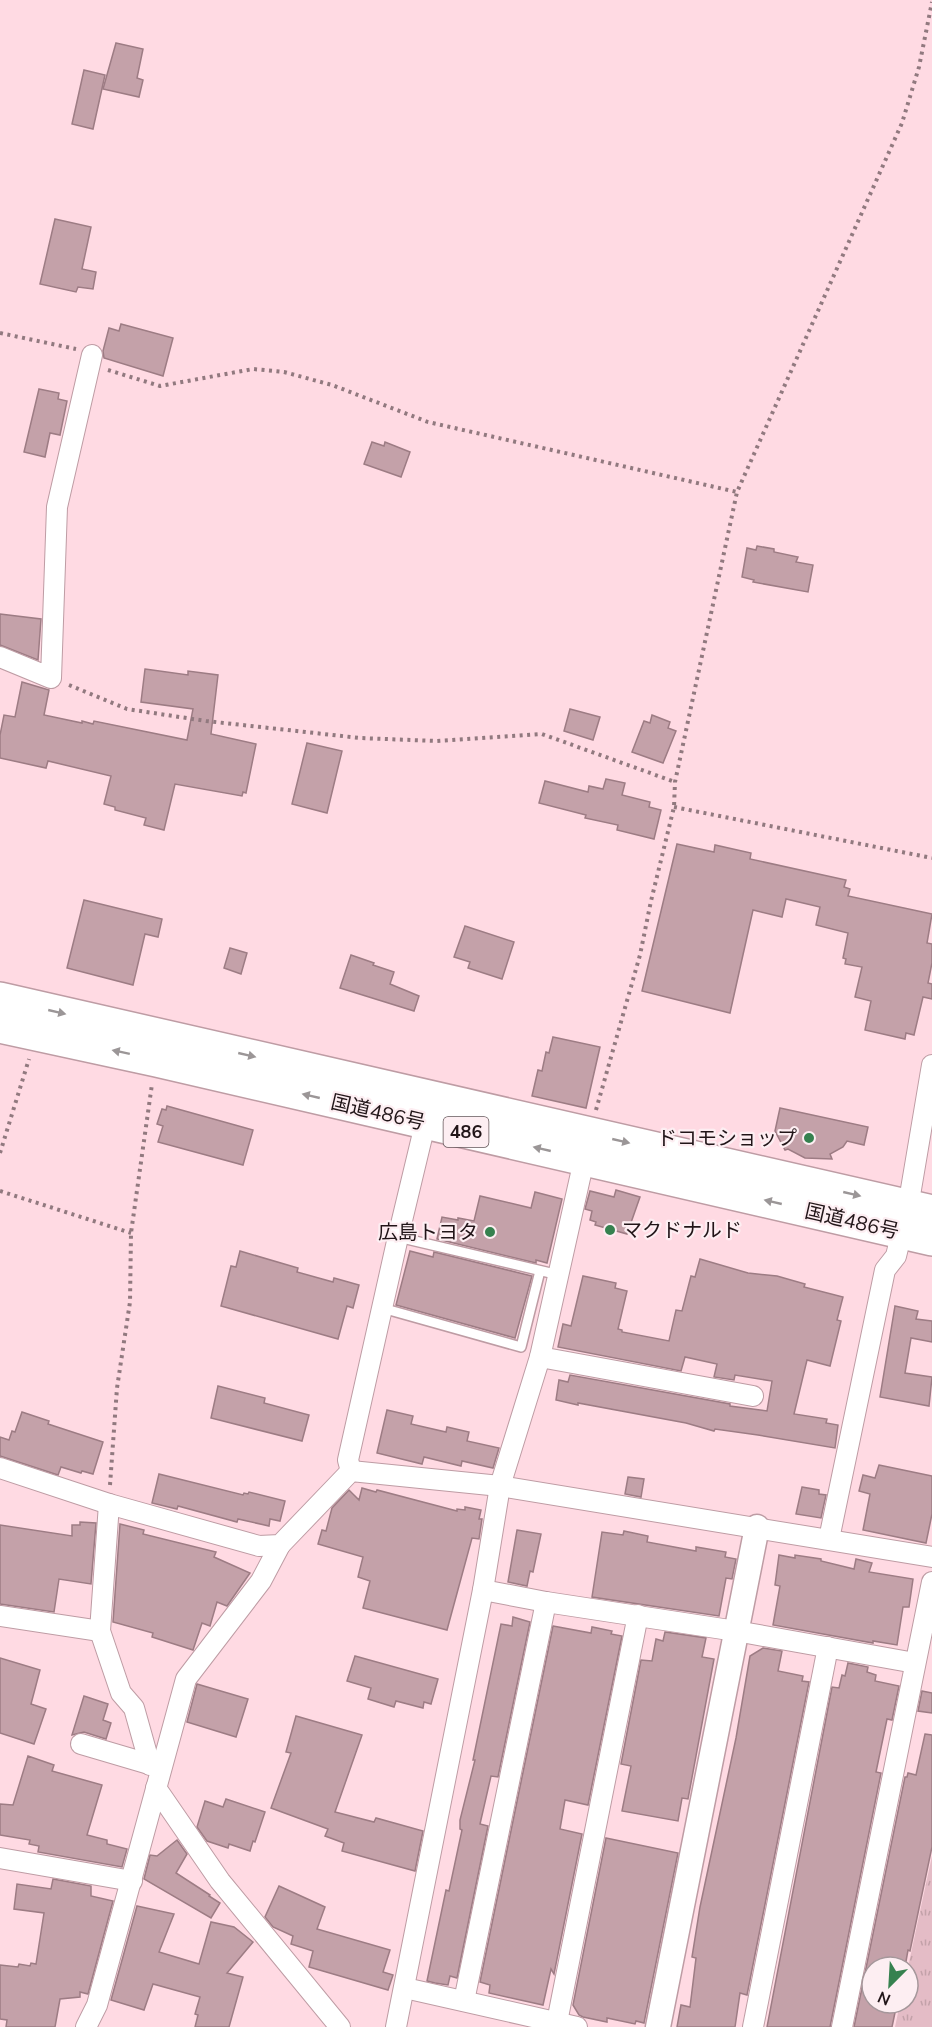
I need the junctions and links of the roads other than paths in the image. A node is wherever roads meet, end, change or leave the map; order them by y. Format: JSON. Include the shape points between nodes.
{"nodes":[{"id":1,"x":92,"y":356,"type":"road end"},
{"id":2,"x":0,"y":657,"type":"edge"},
{"id":3,"x":0,"y":999,"type":"edge"},
{"id":4,"x":0,"y":1026,"type":"edge"},
{"id":5,"x":932,"y":1065,"type":"edge"},
{"id":6,"x":429,"y":1110,"type":"junction"},
{"id":7,"x":587,"y":1146,"type":"junction"},
{"id":8,"x":919,"y":1223,"type":"edge"},
{"id":9,"x":398,"y":1237,"type":"junction"},
{"id":10,"x":549,"y":1273,"type":"junction"},
{"id":11,"x":382,"y":1308,"type":"junction"},
{"id":12,"x":540,"y":1357,"type":"junction"},
{"id":13,"x":753,"y":1396,"type":"dead end"},
{"id":14,"x":0,"y":1468,"type":"edge"},
{"id":15,"x":351,"y":1471,"type":"junction"},
{"id":16,"x":500,"y":1486,"type":"junction"},
{"id":17,"x":109,"y":1504,"type":"junction"},
{"id":18,"x":757,"y":1527,"type":"junction"},
{"id":19,"x":829,"y":1539,"type":"junction"},
{"id":20,"x":280,"y":1545,"type":"junction"},
{"id":21,"x":932,"y":1557,"type":"edge"},
{"id":22,"x":932,"y":1582,"type":"edge"},
{"id":23,"x":483,"y":1590,"type":"junction"},
{"id":24,"x":546,"y":1602,"type":"junction"},
{"id":25,"x":638,"y":1615,"type":"junction"},
{"id":26,"x":0,"y":1616,"type":"edge"},
{"id":27,"x":100,"y":1631,"type":"junction"},
{"id":28,"x":736,"y":1631,"type":"junction"},
{"id":29,"x":828,"y":1647,"type":"junction"},
{"id":30,"x":915,"y":1663,"type":"junction"},
{"id":31,"x":81,"y":1744,"type":"dead end"},
{"id":32,"x":156,"y":1766,"type":"junction"},
{"id":33,"x":156,"y":1788,"type":"junction"},
{"id":34,"x":0,"y":1858,"type":"edge"},
{"id":35,"x":132,"y":1881,"type":"junction"},
{"id":36,"x":405,"y":1988,"type":"junction"},
{"id":37,"x":464,"y":2001,"type":"junction"},
{"id":38,"x":557,"y":2022,"type":"junction"},
{"id":39,"x":86,"y":2027,"type":"edge"},
{"id":40,"x":340,"y":2027,"type":"edge"},
{"id":41,"x":396,"y":2027,"type":"edge"},
{"id":42,"x":577,"y":2027,"type":"edge"},
{"id":43,"x":658,"y":2027,"type":"edge"},
{"id":44,"x":753,"y":2027,"type":"edge"},
{"id":45,"x":842,"y":2027,"type":"edge"}],
"edges":[{"from":1,"to":2,"type":"street","via":[[58,501],[51,678]]},
{"from":3,"to":6,"type":"highway","name":"国道486号","number":"486","one_way":true},
{"from":6,"to":4,"type":"highway","name":"国道486号","number":"486","one_way":true,"via":[[156,1060]]},
{"from":5,"to":8,"type":"street"},
{"from":6,"to":7,"type":"highway","name":"国道486号","number":"486"},
{"from":6,"to":9,"type":"street"},
{"from":7,"to":8,"type":"highway","name":"国道486号","number":"486"},
{"from":7,"to":10,"type":"street"},
{"from":8,"to":19,"type":"street","via":[[885,1269]]},
{"from":9,"to":10,"type":"lane"},
{"from":9,"to":11,"type":"street"},
{"from":10,"to":11,"type":"lane","via":[[521,1347]]},
{"from":10,"to":12,"type":"street"},
{"from":11,"to":15,"type":"street","via":[[348,1460]]},
{"from":12,"to":13,"type":"street"},
{"from":12,"to":16,"type":"street"},
{"from":14,"to":17,"type":"street"},
{"from":15,"to":16,"type":"street"},
{"from":15,"to":20,"type":"street"},
{"from":16,"to":18,"type":"street"},
{"from":16,"to":23,"type":"street"},
{"from":17,"to":20,"type":"street","via":[[259,1546]]},
{"from":17,"to":27,"type":"street"},
{"from":18,"to":19,"type":"street"},
{"from":18,"to":28,"type":"street"},
{"from":19,"to":21,"type":"street"},
{"from":20,"to":32,"type":"street","via":[[261,1581],[186,1679]]},
{"from":22,"to":30,"type":"street"},
{"from":23,"to":24,"type":"street"},
{"from":23,"to":36,"type":"street"},
{"from":24,"to":25,"type":"street"},
{"from":24,"to":37,"type":"street"},
{"from":25,"to":28,"type":"street"},
{"from":25,"to":38,"type":"street"},
{"from":26,"to":27,"type":"street"},
{"from":27,"to":32,"type":"street","via":[[121,1694],[134,1708]]},
{"from":28,"to":29,"type":"street"},
{"from":28,"to":43,"type":"street"},
{"from":29,"to":30,"type":"street"},
{"from":29,"to":44,"type":"street"},
{"from":30,"to":45,"type":"street"},
{"from":31,"to":32,"type":"street"},
{"from":32,"to":33,"type":"street"},
{"from":33,"to":35,"type":"street"},
{"from":33,"to":40,"type":"street","via":[[220,1881]]},
{"from":34,"to":35,"type":"street"},
{"from":35,"to":39,"type":"street","via":[[97,2005]]},
{"from":36,"to":37,"type":"street"},
{"from":36,"to":41,"type":"street"},
{"from":37,"to":38,"type":"street"},
{"from":38,"to":42,"type":"street"}]}
